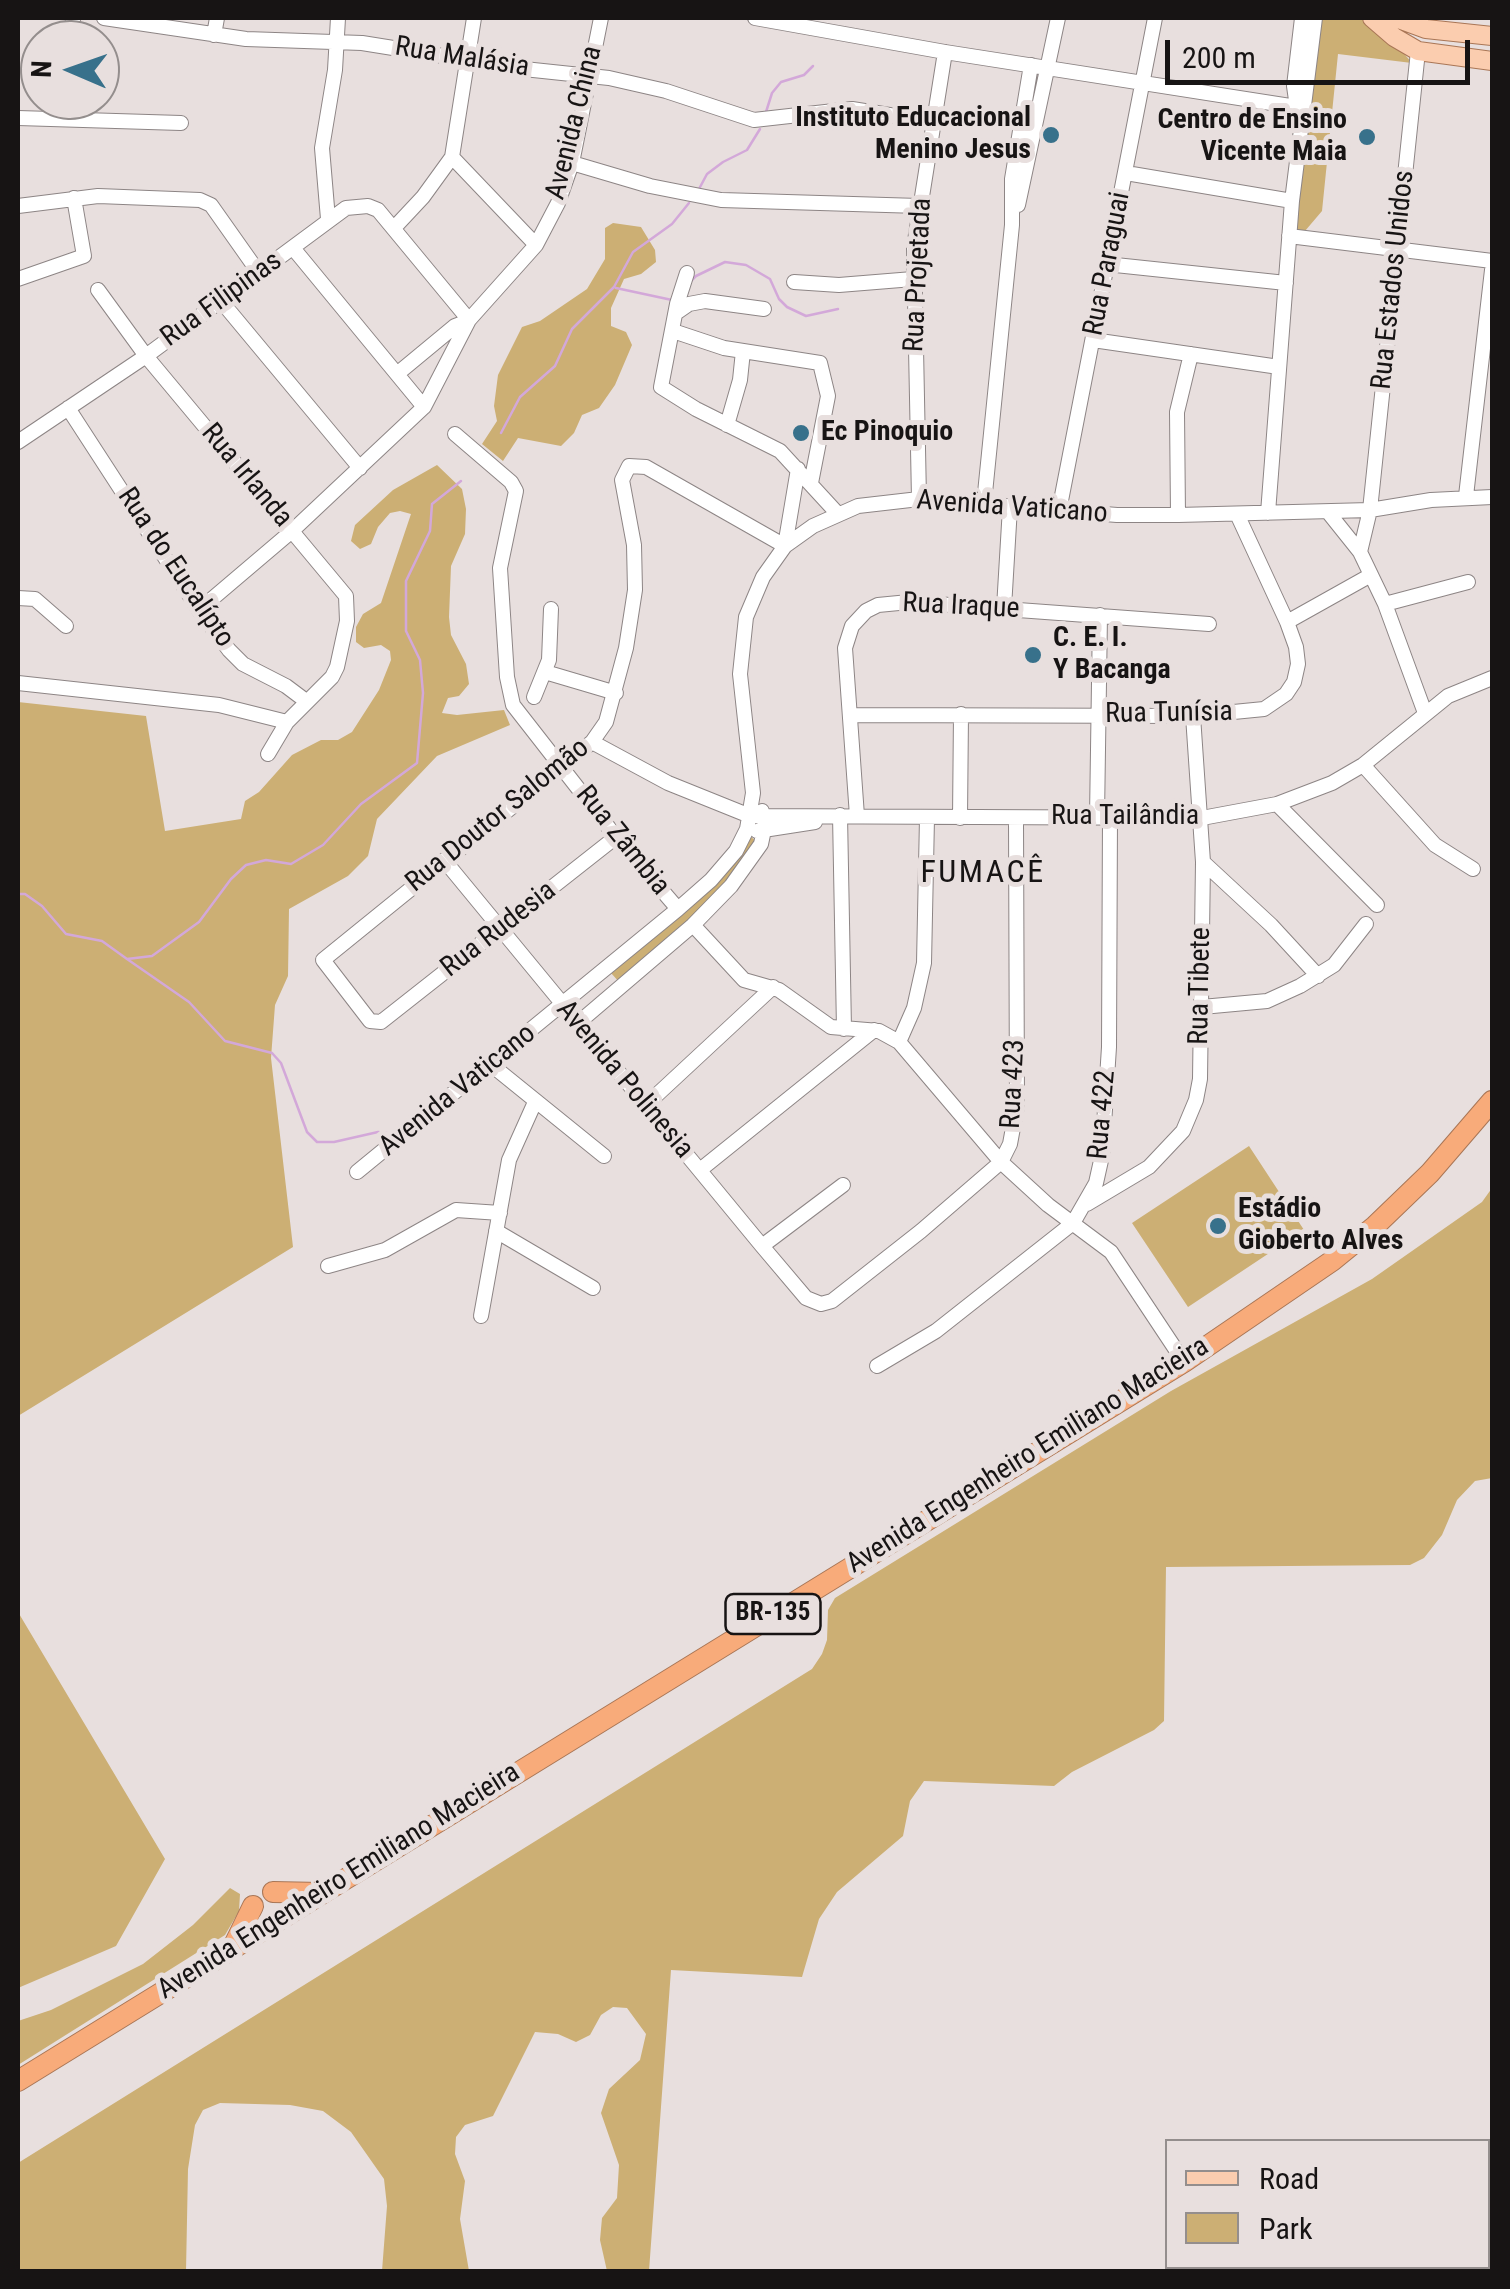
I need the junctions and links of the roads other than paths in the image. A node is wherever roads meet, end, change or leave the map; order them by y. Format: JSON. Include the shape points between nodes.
{"nodes":[{"id":1,"x":104,"y":18,"type":"edge"},
{"id":2,"x":217,"y":18,"type":"edge"},
{"id":3,"x":338,"y":18,"type":"edge"},
{"id":4,"x":474,"y":18,"type":"edge"},
{"id":5,"x":601,"y":18,"type":"edge"},
{"id":6,"x":755,"y":18,"type":"edge"},
{"id":7,"x":1058,"y":18,"type":"edge"},
{"id":8,"x":1154,"y":18,"type":"edge"},
{"id":9,"x":1302,"y":18,"type":"edge"},
{"id":10,"x":1315,"y":18,"type":"edge"},
{"id":11,"x":1372,"y":18,"type":"edge"},
{"id":12,"x":1396,"y":18,"type":"edge"},
{"id":13,"x":214,"y":34,"type":"junction"},
{"id":14,"x":1492,"y":36,"type":"edge"},
{"id":15,"x":337,"y":42,"type":"junction"},
{"id":16,"x":1418,"y":50,"type":"junction"},
{"id":17,"x":945,"y":52,"type":"junction"},
{"id":18,"x":467,"y":61,"type":"junction"},
{"id":19,"x":1492,"y":62,"type":"edge"},
{"id":20,"x":1032,"y":65,"type":"junction"},
{"id":21,"x":1048,"y":68,"type":"junction"},
{"id":22,"x":589,"y":76,"type":"junction"},
{"id":23,"x":1143,"y":84,"type":"junction"},
{"id":24,"x":1303,"y":108,"type":"junction"},
{"id":25,"x":18,"y":118,"type":"edge"},
{"id":26,"x":933,"y":122,"type":"junction"},
{"id":27,"x":181,"y":123,"type":"dead end"},
{"id":28,"x":452,"y":157,"type":"junction"},
{"id":29,"x":572,"y":163,"type":"junction"},
{"id":30,"x":1126,"y":173,"type":"junction"},
{"id":31,"x":74,"y":198,"type":"junction"},
{"id":32,"x":1292,"y":201,"type":"junction"},
{"id":33,"x":18,"y":206,"type":"edge"},
{"id":34,"x":919,"y":206,"type":"junction"},
{"id":35,"x":328,"y":219,"type":"junction"},
{"id":36,"x":1012,"y":225,"type":"junction"},
{"id":37,"x":394,"y":228,"type":"junction"},
{"id":38,"x":1289,"y":236,"type":"junction"},
{"id":39,"x":536,"y":245,"type":"junction"},
{"id":40,"x":293,"y":248,"type":"junction"},
{"id":41,"x":1398,"y":248,"type":"junction"},
{"id":42,"x":1492,"y":261,"type":"edge"},
{"id":43,"x":1106,"y":264,"type":"junction"},
{"id":44,"x":1492,"y":270,"type":"edge"},
{"id":45,"x":260,"y":273,"type":"junction"},
{"id":46,"x":687,"y":273,"type":"dead end"},
{"id":47,"x":18,"y":279,"type":"edge"},
{"id":48,"x":912,"y":279,"type":"junction"},
{"id":49,"x":794,"y":282,"type":"dead end"},
{"id":50,"x":1286,"y":284,"type":"junction"},
{"id":51,"x":98,"y":290,"type":"dead end"},
{"id":52,"x":221,"y":301,"type":"junction"},
{"id":53,"x":764,"y":309,"type":"dead end"},
{"id":54,"x":676,"y":313,"type":"junction"},
{"id":55,"x":469,"y":320,"type":"junction"},
{"id":56,"x":673,"y":332,"type":"junction"},
{"id":57,"x":1092,"y":340,"type":"junction"},
{"id":58,"x":742,"y":351,"type":"junction"},
{"id":59,"x":1191,"y":354,"type":"junction"},
{"id":60,"x":146,"y":356,"type":"junction"},
{"id":61,"x":1279,"y":367,"type":"junction"},
{"id":62,"x":398,"y":374,"type":"junction"},
{"id":63,"x":424,"y":406,"type":"junction"},
{"id":64,"x":68,"y":408,"type":"junction"},
{"id":65,"x":727,"y":425,"type":"junction"},
{"id":66,"x":455,"y":434,"type":"dead end"},
{"id":67,"x":18,"y":442,"type":"edge"},
{"id":68,"x":360,"y":468,"type":"junction"},
{"id":69,"x":798,"y":468,"type":"junction"},
{"id":70,"x":810,"y":483,"type":"junction"},
{"id":71,"x":1466,"y":496,"type":"junction"},
{"id":72,"x":1492,"y":497,"type":"edge"},
{"id":73,"x":919,"y":499,"type":"junction"},
{"id":74,"x":984,"y":504,"type":"junction"},
{"id":75,"x":1010,"y":506,"type":"junction"},
{"id":76,"x":1370,"y":510,"type":"junction"},
{"id":77,"x":1059,"y":511,"type":"junction"},
{"id":78,"x":1328,"y":512,"type":"junction"},
{"id":79,"x":837,"y":513,"type":"junction"},
{"id":80,"x":1268,"y":513,"type":"junction"},
{"id":81,"x":1236,"y":514,"type":"junction"},
{"id":82,"x":1178,"y":515,"type":"junction"},
{"id":83,"x":292,"y":531,"type":"junction"},
{"id":84,"x":785,"y":546,"type":"junction"},
{"id":85,"x":1360,"y":552,"type":"junction"},
{"id":86,"x":1371,"y":575,"type":"junction"},
{"id":87,"x":1468,"y":582,"type":"dead end"},
{"id":88,"x":18,"y":598,"type":"edge"},
{"id":89,"x":1386,"y":604,"type":"junction"},
{"id":90,"x":1004,"y":608,"type":"junction"},
{"id":91,"x":552,"y":609,"type":"dead end"},
{"id":92,"x":200,"y":610,"type":"junction"},
{"id":93,"x":1100,"y":616,"type":"junction"},
{"id":94,"x":1287,"y":622,"type":"junction"},
{"id":95,"x":1210,"y":624,"type":"dead end"},
{"id":96,"x":66,"y":626,"type":"dead end"},
{"id":97,"x":545,"y":672,"type":"junction"},
{"id":98,"x":1492,"y":678,"type":"edge"},
{"id":99,"x":18,"y":683,"type":"edge"},
{"id":100,"x":616,"y":693,"type":"junction"},
{"id":101,"x":534,"y":698,"type":"dead end"},
{"id":102,"x":306,"y":701,"type":"junction"},
{"id":103,"x":1424,"y":712,"type":"junction"},
{"id":104,"x":961,"y":714,"type":"junction"},
{"id":105,"x":851,"y":715,"type":"junction"},
{"id":106,"x":1098,"y":715,"type":"junction"},
{"id":107,"x":1193,"y":716,"type":"junction"},
{"id":108,"x":287,"y":722,"type":"junction"},
{"id":109,"x":592,"y":742,"type":"junction"},
{"id":110,"x":268,"y":754,"type":"dead end"},
{"id":111,"x":1362,"y":765,"type":"junction"},
{"id":112,"x":561,"y":766,"type":"junction"},
{"id":113,"x":1276,"y":804,"type":"junction"},
{"id":114,"x":840,"y":816,"type":"junction"},
{"id":115,"x":857,"y":816,"type":"junction"},
{"id":116,"x":1103,"y":816,"type":"junction"},
{"id":117,"x":928,"y":818,"type":"junction"},
{"id":118,"x":960,"y":818,"type":"junction"},
{"id":119,"x":1016,"y":818,"type":"junction"},
{"id":120,"x":1202,"y":818,"type":"junction"},
{"id":121,"x":757,"y":823,"type":"junction"},
{"id":122,"x":616,"y":837,"type":"junction"},
{"id":123,"x":444,"y":860,"type":"junction"},
{"id":124,"x":1203,"y":862,"type":"junction"},
{"id":125,"x":1473,"y":870,"type":"dead end"},
{"id":126,"x":1377,"y":905,"type":"dead end"},
{"id":127,"x":678,"y":909,"type":"junction"},
{"id":128,"x":693,"y":924,"type":"junction"},
{"id":129,"x":1366,"y":924,"type":"dead end"},
{"id":130,"x":501,"y":930,"type":"junction"},
{"id":131,"x":1318,"y":976,"type":"junction"},
{"id":132,"x":588,"y":984,"type":"junction"},
{"id":133,"x":773,"y":988,"type":"junction"},
{"id":134,"x":603,"y":1003,"type":"junction"},
{"id":135,"x":562,"y":1006,"type":"junction"},
{"id":136,"x":1202,"y":1007,"type":"junction"},
{"id":137,"x":382,"y":1022,"type":"joint"},
{"id":138,"x":577,"y":1024,"type":"junction"},
{"id":139,"x":844,"y":1029,"type":"junction"},
{"id":140,"x":874,"y":1030,"type":"junction"},
{"id":141,"x":899,"y":1042,"type":"junction"},
{"id":142,"x":489,"y":1064,"type":"junction"},
{"id":143,"x":1492,"y":1101,"type":"edge"},
{"id":144,"x":534,"y":1102,"type":"junction"},
{"id":145,"x":646,"y":1104,"type":"junction"},
{"id":146,"x":604,"y":1156,"type":"dead end"},
{"id":147,"x":1002,"y":1162,"type":"junction"},
{"id":148,"x":700,"y":1170,"type":"junction"},
{"id":149,"x":357,"y":1172,"type":"dead end"},
{"id":150,"x":842,"y":1185,"type":"dead end"},
{"id":151,"x":1086,"y":1204,"type":"junction"},
{"id":152,"x":500,"y":1212,"type":"junction"},
{"id":153,"x":1073,"y":1224,"type":"junction"},
{"id":154,"x":496,"y":1231,"type":"junction"},
{"id":155,"x":762,"y":1246,"type":"junction"},
{"id":156,"x":328,"y":1266,"type":"dead end"},
{"id":157,"x":593,"y":1288,"type":"dead end"},
{"id":158,"x":806,"y":1298,"type":"joint"},
{"id":159,"x":480,"y":1316,"type":"dead end"},
{"id":160,"x":1184,"y":1362,"type":"junction"},
{"id":161,"x":877,"y":1366,"type":"dead end"},
{"id":162,"x":273,"y":1892,"type":"dead end"},
{"id":163,"x":323,"y":1892,"type":"junction"},
{"id":164,"x":253,"y":1906,"type":"dead end"},
{"id":165,"x":230,"y":1950,"type":"junction"},
{"id":166,"x":18,"y":2081,"type":"edge"}],
"edges":[{"from":1,"to":13,"type":"street","name":"Rua Malásia"},
{"from":2,"to":13,"type":"street"},
{"from":3,"to":15,"type":"street"},
{"from":4,"to":18,"type":"street"},
{"from":5,"to":22,"type":"street","name":"Avenida China"},
{"from":6,"to":17,"type":"street"},
{"from":7,"to":21,"type":"street"},
{"from":8,"to":23,"type":"street","name":"Rua Paraguai"},
{"from":9,"to":24,"type":"street","via":[[1294,86]]},
{"from":10,"to":24,"type":"street"},
{"from":11,"to":16,"type":"main road"},
{"from":12,"to":14,"type":"main road"},
{"from":13,"to":15,"type":"street","name":"Rua Malásia"},
{"from":15,"to":18,"type":"street","name":"Rua Malásia"},
{"from":15,"to":35,"type":"street","via":[[322,148]]},
{"from":16,"to":19,"type":"main road"},
{"from":16,"to":41,"type":"street","name":"Rua Estados Unidos"},
{"from":17,"to":20,"type":"street"},
{"from":17,"to":26,"type":"street","name":"Rua Projetada"},
{"from":18,"to":22,"type":"street","name":"Rua Malásia"},
{"from":18,"to":28,"type":"street"},
{"from":20,"to":21,"type":"street"},
{"from":20,"to":36,"type":"street","via":[[1014,164]]},
{"from":21,"to":23,"type":"street"},
{"from":21,"to":36,"type":"street"},
{"from":22,"to":26,"type":"street","name":"Rua Malásia","via":[[666,91],[754,120],[852,108]]},
{"from":22,"to":29,"type":"street","name":"Avenida China"},
{"from":23,"to":24,"type":"street"},
{"from":23,"to":30,"type":"street","name":"Rua Paraguai"},
{"from":24,"to":32,"type":"street"},
{"from":25,"to":27,"type":"street"},
{"from":26,"to":34,"type":"street","name":"Rua Projetada"},
{"from":28,"to":37,"type":"street"},
{"from":28,"to":39,"type":"street"},
{"from":29,"to":34,"type":"street","via":[[721,200]]},
{"from":29,"to":39,"type":"street","name":"Avenida China"},
{"from":30,"to":32,"type":"street"},
{"from":30,"to":43,"type":"street","name":"Rua Paraguai"},
{"from":31,"to":33,"type":"street"},
{"from":31,"to":45,"type":"street","via":[[206,202]]},
{"from":31,"to":47,"type":"street","via":[[84,256]]},
{"from":32,"to":38,"type":"street"},
{"from":34,"to":48,"type":"street","name":"Rua Projetada"},
{"from":35,"to":37,"type":"street","name":"Rua Filipinas","via":[[354,206],[378,210]]},
{"from":35,"to":40,"type":"street","name":"Rua Filipinas"},
{"from":36,"to":74,"type":"street"},
{"from":37,"to":55,"type":"street"},
{"from":38,"to":41,"type":"street"},
{"from":38,"to":50,"type":"street"},
{"from":39,"to":55,"type":"street","name":"Avenida China"},
{"from":40,"to":45,"type":"street","name":"Rua Filipinas"},
{"from":40,"to":62,"type":"street"},
{"from":41,"to":42,"type":"street"},
{"from":41,"to":76,"type":"street","name":"Rua Estados Unidos"},
{"from":43,"to":50,"type":"street"},
{"from":43,"to":57,"type":"street","name":"Rua Paraguai"},
{"from":44,"to":71,"type":"street"},
{"from":45,"to":52,"type":"street","name":"Rua Filipinas"},
{"from":46,"to":54,"type":"street"},
{"from":48,"to":49,"type":"street"},
{"from":48,"to":73,"type":"street","name":"Rua Projetada"},
{"from":50,"to":61,"type":"street"},
{"from":51,"to":60,"type":"street","name":"Rua Irlanda"},
{"from":52,"to":60,"type":"street","name":"Rua Filipinas"},
{"from":52,"to":68,"type":"street"},
{"from":53,"to":54,"type":"street","via":[[705,301]]},
{"from":54,"to":56,"type":"street"},
{"from":55,"to":62,"type":"street"},
{"from":55,"to":63,"type":"street"},
{"from":56,"to":58,"type":"street"},
{"from":56,"to":65,"type":"street","via":[[661,387]]},
{"from":57,"to":59,"type":"street"},
{"from":57,"to":77,"type":"street","name":"Rua Paraguai"},
{"from":58,"to":65,"type":"street"},
{"from":58,"to":70,"type":"street","via":[[820,362],[828,396]]},
{"from":59,"to":61,"type":"street"},
{"from":59,"to":82,"type":"street","via":[[1177,412]]},
{"from":60,"to":64,"type":"street","name":"Rua Filipinas"},
{"from":60,"to":83,"type":"street","name":"Rua Irlanda"},
{"from":61,"to":80,"type":"street"},
{"from":62,"to":63,"type":"street"},
{"from":63,"to":68,"type":"street"},
{"from":64,"to":67,"type":"street","name":"Rua Filipinas"},
{"from":64,"to":92,"type":"street","name":"Rua do Eucalípto"},
{"from":65,"to":69,"type":"street","via":[[771,445]]},
{"from":66,"to":112,"type":"street","name":"Rua Zâmbia","via":[[512,482],[516,494],[500,568],[509,694]]},
{"from":68,"to":83,"type":"street"},
{"from":69,"to":70,"type":"street"},
{"from":69,"to":84,"type":"street"},
{"from":70,"to":79,"type":"street"},
{"from":71,"to":72,"type":"street","name":"Avenida Vaticano"},
{"from":71,"to":76,"type":"street","name":"Avenida Vaticano"},
{"from":73,"to":74,"type":"street","name":"Avenida Vaticano"},
{"from":73,"to":79,"type":"street","name":"Avenida Vaticano"},
{"from":74,"to":75,"type":"street","name":"Avenida Vaticano"},
{"from":75,"to":77,"type":"street","name":"Avenida Vaticano"},
{"from":75,"to":90,"type":"street"},
{"from":76,"to":78,"type":"street","name":"Avenida Vaticano"},
{"from":76,"to":85,"type":"street","name":"Rua Estados Unidos"},
{"from":77,"to":82,"type":"street","name":"Avenida Vaticano"},
{"from":78,"to":80,"type":"street","name":"Avenida Vaticano"},
{"from":78,"to":85,"type":"street"},
{"from":79,"to":84,"type":"street","name":"Avenida Vaticano"},
{"from":80,"to":81,"type":"street","name":"Avenida Vaticano"},
{"from":81,"to":82,"type":"street","name":"Avenida Vaticano"},
{"from":81,"to":94,"type":"street","name":"Rua Tunísia"},
{"from":83,"to":92,"type":"street"},
{"from":83,"to":102,"type":"street","name":"Rua Irlanda","via":[[346,596],[337,667]]},
{"from":84,"to":100,"type":"street","name":"Rua Doutor Salomão","via":[[646,467],[629,466],[622,480],[635,590]]},
{"from":84,"to":121,"type":"street","name":"Avenida Vaticano","via":[[753,598],[741,646]]},
{"from":85,"to":86,"type":"street"},
{"from":86,"to":89,"type":"street"},
{"from":86,"to":94,"type":"street"},
{"from":87,"to":89,"type":"street"},
{"from":88,"to":96,"type":"street","via":[[35,599]]},
{"from":89,"to":103,"type":"street"},
{"from":90,"to":93,"type":"street","name":"Rua Iraque"},
{"from":90,"to":105,"type":"street","name":"Rua Iraque","via":[[909,602],[866,611],[845,648]]},
{"from":91,"to":97,"type":"street"},
{"from":92,"to":102,"type":"street","name":"Rua do Eucalípto","via":[[243,664]]},
{"from":93,"to":95,"type":"street","name":"Rua Iraque"},
{"from":93,"to":106,"type":"street","name":"Rua 422"},
{"from":94,"to":107,"type":"street","name":"Rua Tunísia","via":[[1298,664],[1286,694],[1254,712]]},
{"from":97,"to":100,"type":"street"},
{"from":97,"to":101,"type":"street"},
{"from":98,"to":103,"type":"street","name":"Rua Tailândia"},
{"from":99,"to":108,"type":"street","via":[[219,704]]},
{"from":100,"to":109,"type":"street","name":"Rua Doutor Salomão"},
{"from":102,"to":108,"type":"street"},
{"from":103,"to":111,"type":"street","name":"Rua Tailândia"},
{"from":104,"to":105,"type":"street","name":"Rua Tunísia"},
{"from":104,"to":106,"type":"street","name":"Rua Tunísia"},
{"from":104,"to":118,"type":"street"},
{"from":105,"to":115,"type":"street","name":"Rua Iraque"},
{"from":106,"to":107,"type":"street","name":"Rua Tunísia"},
{"from":106,"to":116,"type":"street","name":"Rua 422"},
{"from":107,"to":120,"type":"street","name":"Rua Tibete"},
{"from":108,"to":110,"type":"street"},
{"from":109,"to":112,"type":"street","name":"Rua Doutor Salomão"},
{"from":109,"to":121,"type":"street"},
{"from":111,"to":113,"type":"street","name":"Rua Tailândia"},
{"from":111,"to":125,"type":"street","via":[[1435,846]]},
{"from":112,"to":122,"type":"street","name":"Rua Zâmbia"},
{"from":112,"to":123,"type":"street","name":"Rua Doutor Salomão"},
{"from":113,"to":120,"type":"street","name":"Rua Tailândia"},
{"from":113,"to":126,"type":"street"},
{"from":114,"to":115,"type":"street","name":"Rua Tailândia"},
{"from":114,"to":121,"type":"street","name":"Rua Tailândia"},
{"from":114,"to":139,"type":"street"},
{"from":115,"to":117,"type":"street","name":"Rua Tailândia"},
{"from":116,"to":119,"type":"street","name":"Rua Tailândia"},
{"from":116,"to":120,"type":"street","name":"Rua Tailândia"},
{"from":116,"to":151,"type":"street","name":"Rua 422","via":[[1109,1047],[1102,1156]]},
{"from":117,"to":118,"type":"street","name":"Rua Tailândia"},
{"from":117,"to":141,"type":"street","via":[[924,962]]},
{"from":118,"to":119,"type":"street","name":"Rua Tailândia"},
{"from":119,"to":147,"type":"street","name":"Rua 423","via":[[1017,1106]]},
{"from":120,"to":124,"type":"street","name":"Rua Tibete"},
{"from":121,"to":127,"type":"street","name":"Avenida Vaticano"},
{"from":121,"to":128,"type":"street","name":"Avenida Vaticano","via":[[754,856]]},
{"from":122,"to":127,"type":"street","name":"Rua Zâmbia"},
{"from":122,"to":130,"type":"street","name":"Rua Rudesia"},
{"from":123,"to":130,"type":"street","name":"Avenida Polinesia"},
{"from":123,"to":137,"type":"street","name":"Rua Doutor Salomão","via":[[324,957],[370,1021]]},
{"from":124,"to":131,"type":"street"},
{"from":124,"to":136,"type":"street","name":"Rua Tibete"},
{"from":127,"to":132,"type":"street","name":"Avenida Vaticano"},
{"from":128,"to":133,"type":"street","via":[[744,980]]},
{"from":128,"to":134,"type":"street","name":"Avenida Vaticano"},
{"from":129,"to":131,"type":"street"},
{"from":130,"to":135,"type":"street","name":"Avenida Polinesia"},
{"from":130,"to":137,"type":"street","name":"Rua Rudesia"},
{"from":131,"to":136,"type":"street","via":[[1267,1001]]},
{"from":132,"to":134,"type":"street"},
{"from":132,"to":135,"type":"street","name":"Avenida Vaticano"},
{"from":133,"to":139,"type":"street"},
{"from":133,"to":145,"type":"street"},
{"from":134,"to":138,"type":"street","name":"Avenida Vaticano"},
{"from":135,"to":138,"type":"street","name":"Avenida Polinesia"},
{"from":135,"to":142,"type":"street","name":"Avenida Vaticano"},
{"from":136,"to":151,"type":"street","name":"Rua Tibete","via":[[1200,1080],[1182,1130],[1149,1166]]},
{"from":138,"to":145,"type":"street","name":"Avenida Polinesia"},
{"from":139,"to":140,"type":"street"},
{"from":140,"to":141,"type":"street"},
{"from":140,"to":148,"type":"street"},
{"from":141,"to":147,"type":"street"},
{"from":142,"to":144,"type":"street"},
{"from":142,"to":149,"type":"street","name":"Avenida Vaticano"},
{"from":143,"to":160,"type":"highway","name":"Avenida Engenheiro Emiliano Macieira","number":"BR-135","via":[[1375,1226]]},
{"from":144,"to":146,"type":"street"},
{"from":144,"to":152,"type":"street","via":[[512,1151]]},
{"from":145,"to":148,"type":"street","name":"Avenida Polinesia"},
{"from":147,"to":153,"type":"street"},
{"from":147,"to":158,"type":"street","name":"Rua 423","via":[[832,1301]]},
{"from":148,"to":155,"type":"street","name":"Avenida Polinesia"},
{"from":150,"to":155,"type":"street"},
{"from":151,"to":153,"type":"street","name":"Rua 422"},
{"from":152,"to":154,"type":"street"},
{"from":152,"to":156,"type":"street","via":[[456,1210],[385,1250]]},
{"from":153,"to":160,"type":"street","via":[[1111,1252]]},
{"from":153,"to":161,"type":"street","name":"Rua 422","via":[[936,1331]]},
{"from":154,"to":157,"type":"street"},
{"from":154,"to":159,"type":"street"},
{"from":155,"to":158,"type":"street","name":"Avenida Polinesia"},
{"from":160,"to":163,"type":"highway","name":"Avenida Engenheiro Emiliano Macieira","number":"BR-135"},
{"from":162,"to":163,"type":"highway"},
{"from":163,"to":165,"type":"highway","name":"Avenida Engenheiro Emiliano Macieira","number":"BR-135"},
{"from":164,"to":165,"type":"highway"},
{"from":165,"to":166,"type":"highway","name":"Avenida Engenheiro Emiliano Macieira","number":"BR-135"}]}
